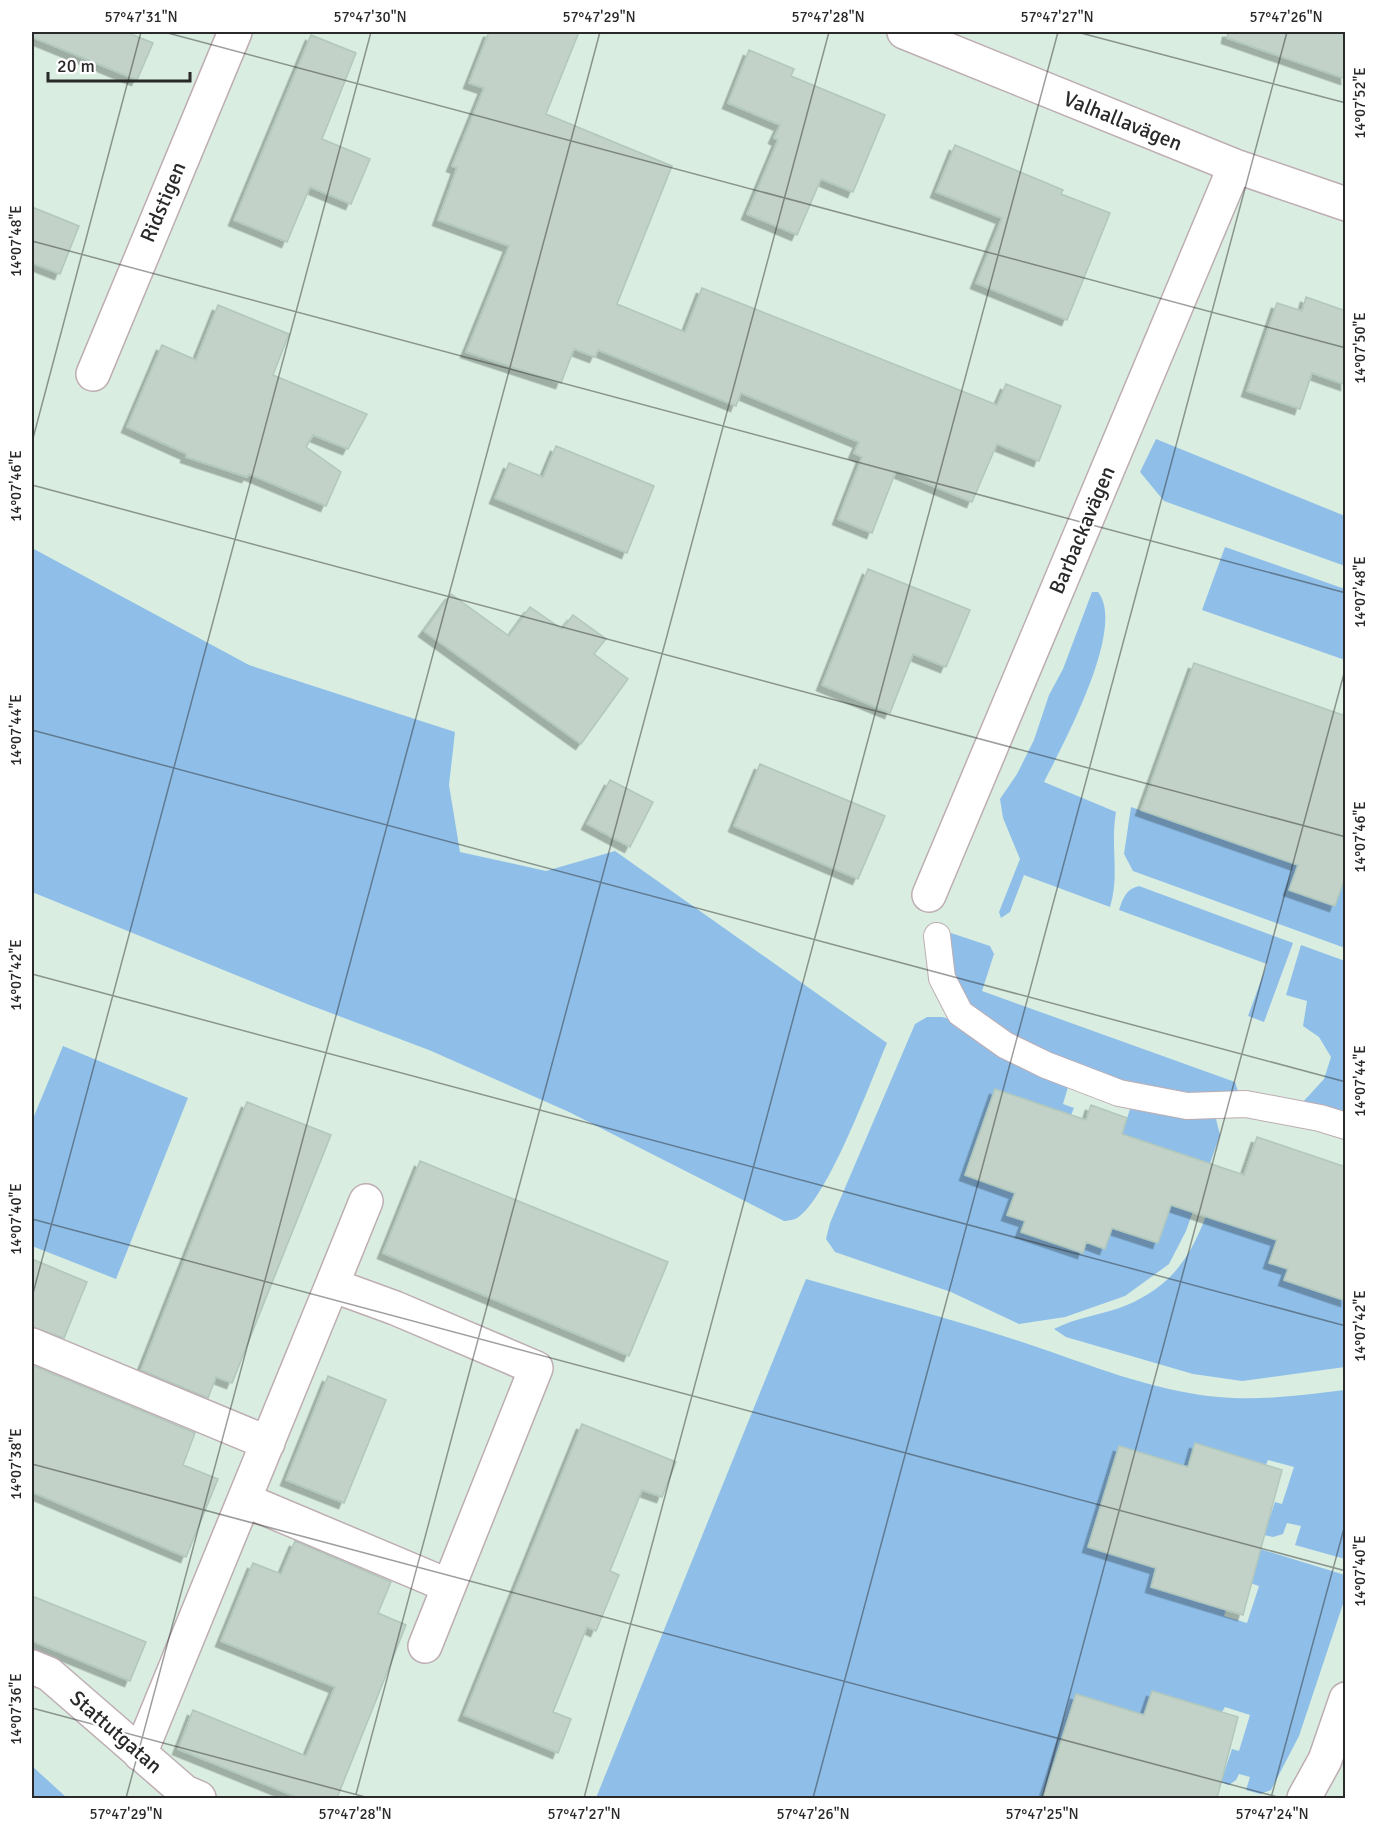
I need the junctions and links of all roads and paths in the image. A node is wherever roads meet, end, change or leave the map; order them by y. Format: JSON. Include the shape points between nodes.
{"nodes":[{"id":1,"x":235,"y":32,"type":"edge"},
{"id":2,"x":904,"y":32,"type":"edge"},
{"id":3,"x":1234,"y":166,"type":"junction"},
{"id":4,"x":1346,"y":204,"type":"edge"},
{"id":5,"x":93,"y":374,"type":"dead end"},
{"id":6,"x":930,"y":895,"type":"dead end"},
{"id":7,"x":937,"y":936,"type":"dead end"},
{"id":8,"x":1346,"y":1125,"type":"edge"},
{"id":9,"x":366,"y":1201,"type":"dead end"},
{"id":10,"x":332,"y":1285,"type":"junction"},
{"id":11,"x":32,"y":1345,"type":"edge"},
{"id":12,"x":268,"y":1443,"type":"junction"},
{"id":13,"x":244,"y":1500,"type":"junction"},
{"id":14,"x":449,"y":1586,"type":"junction"},
{"id":15,"x":425,"y":1646,"type":"dead end"},
{"id":16,"x":32,"y":1667,"type":"edge"},
{"id":17,"x":1346,"y":1699,"type":"edge"},
{"id":18,"x":140,"y":1754,"type":"junction"},
{"id":19,"x":199,"y":1798,"type":"edge"},
{"id":20,"x":1304,"y":1798,"type":"edge"}],
"edges":[{"from":1,"to":5,"type":"street","name":"Ridstigen"},
{"from":2,"to":3,"type":"street","name":"Valhallavägen"},
{"from":3,"to":4,"type":"street","name":"Valhallavägen"},
{"from":3,"to":6,"type":"street","name":"Barbackavägen"},
{"from":7,"to":8,"type":"lane","via":[[942,978],[960,1013],[1005,1046],[1046,1065],[1119,1093],[1187,1106],[1246,1104]]},
{"from":9,"to":10,"type":"street"},
{"from":10,"to":12,"type":"street"},
{"from":10,"to":14,"type":"street","via":[[536,1368]]},
{"from":11,"to":12,"type":"street"},
{"from":12,"to":13,"type":"street"},
{"from":13,"to":14,"type":"street"},
{"from":13,"to":18,"type":"street"},
{"from":14,"to":15,"type":"street"},
{"from":16,"to":18,"type":"street","name":"Stattutgatan","via":[[49,1674]]},
{"from":17,"to":20,"type":"street","via":[[1325,1760]]},
{"from":18,"to":19,"type":"street","name":"Stattutgatan","via":[[184,1792]]}]}
